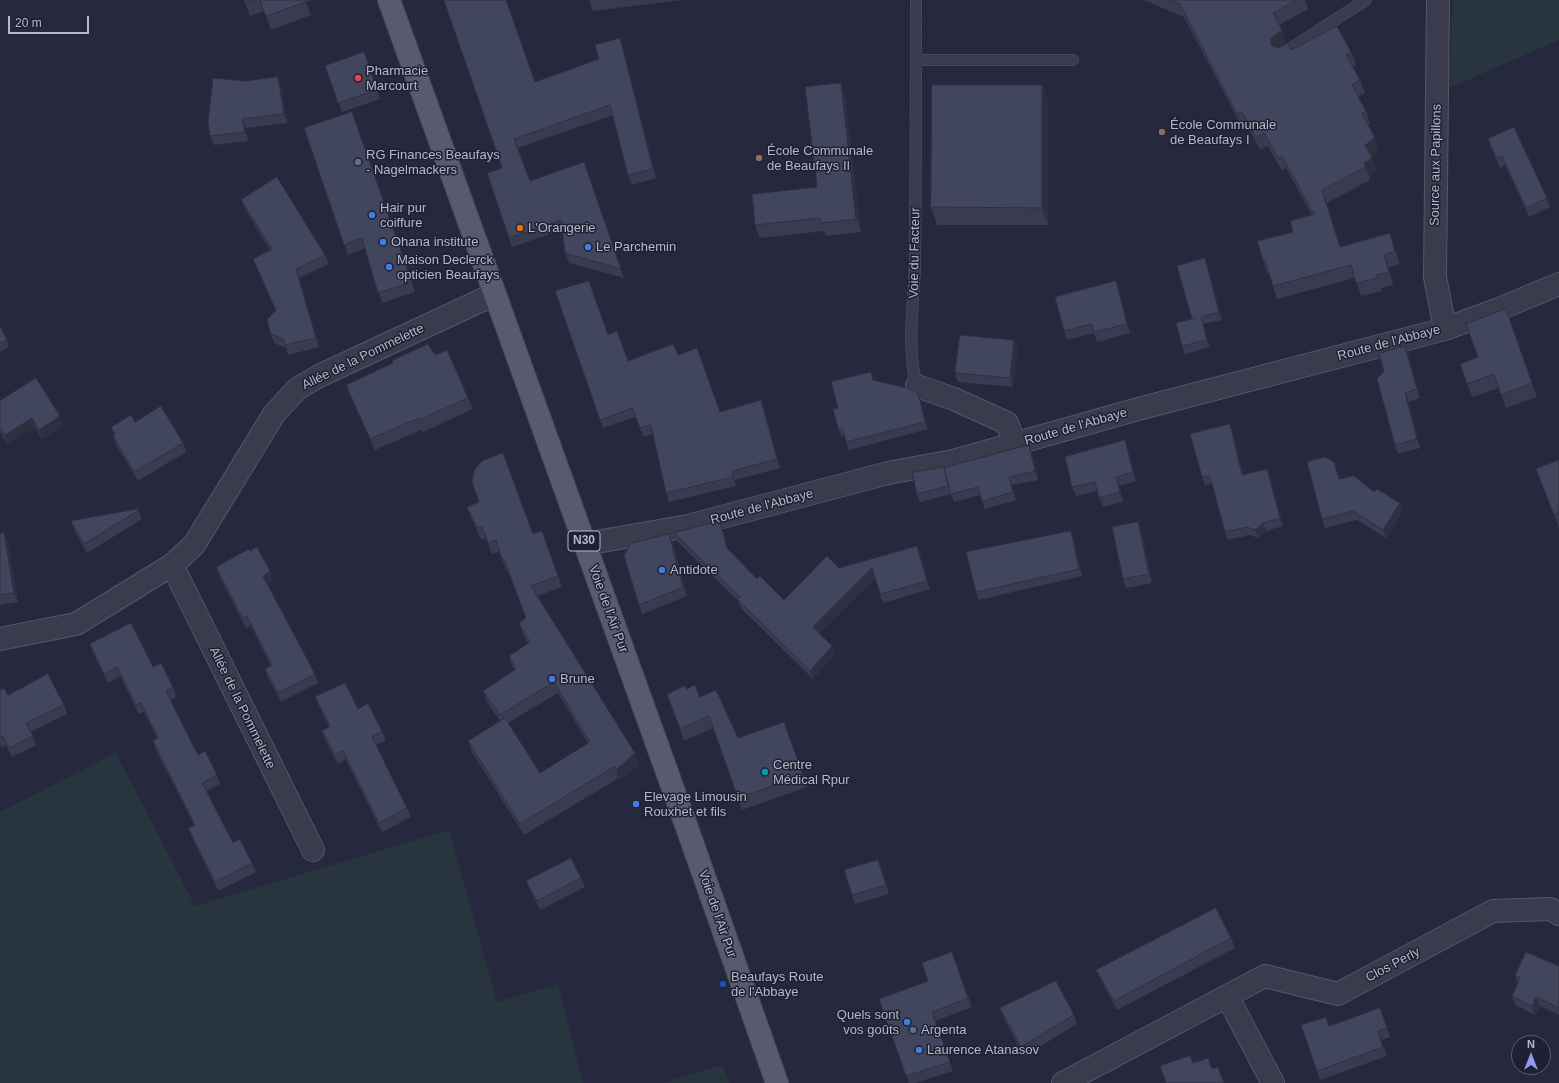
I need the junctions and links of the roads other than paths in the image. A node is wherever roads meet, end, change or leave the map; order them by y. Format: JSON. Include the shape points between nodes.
{"nodes":[{"id":1,"x":388,"y":0,"type":"edge"},
{"id":2,"x":916,"y":0,"type":"edge"},
{"id":3,"x":1366,"y":0,"type":"edge"},
{"id":4,"x":1438,"y":0,"type":"edge"},
{"id":5,"x":1282,"y":54,"type":"edge"},
{"id":6,"x":916,"y":60,"type":"junction"},
{"id":7,"x":1073,"y":60,"type":"dead end"},
{"id":8,"x":1559,"y":284,"type":"edge"},
{"id":9,"x":495,"y":294,"type":"junction"},
{"id":10,"x":1445,"y":328,"type":"junction"},
{"id":11,"x":917,"y":386,"type":"joint"},
{"id":12,"x":1015,"y":444,"type":"junction"},
{"id":13,"x":585,"y":544,"type":"junction"},
{"id":14,"x":172,"y":565,"type":"junction"},
{"id":15,"x":0,"y":639,"type":"edge"},
{"id":16,"x":313,"y":850,"type":"dead end"},
{"id":17,"x":1559,"y":914,"type":"edge"},
{"id":18,"x":1227,"y":996,"type":"junction"},
{"id":19,"x":777,"y":1083,"type":"edge"},
{"id":20,"x":1063,"y":1083,"type":"edge"},
{"id":21,"x":1273,"y":1083,"type":"edge"}],
"edges":[{"from":1,"to":9,"type":"main road","name":"Voie de l'Air Pur","number":"N30"},
{"from":2,"to":6,"type":"lane","name":"Voie du Facteur"},
{"from":3,"to":5,"type":"lane"},
{"from":4,"to":10,"type":"street","name":"Source aux Papillons","via":[[1435,277]]},
{"from":6,"to":7,"type":"lane"},
{"from":6,"to":11,"type":"lane","name":"Voie du Facteur","via":[[915,279],[912,344]]},
{"from":8,"to":10,"type":"street","name":"Route de l'Abbaye"},
{"from":9,"to":13,"type":"main road","name":"Voie de l'Air Pur","number":"N30"},
{"from":9,"to":14,"type":"street","name":"Allée de la Pommelette","via":[[319,376],[297,389],[274,414],[194,545]]},
{"from":10,"to":12,"type":"street","name":"Route de l'Abbaye"},
{"from":11,"to":12,"type":"street","name":"Voie du Facteur","via":[[954,399],[1007,423]]},
{"from":12,"to":13,"type":"street","name":"Route de l'Abbaye","via":[[953,461],[888,473],[688,526]]},
{"from":13,"to":19,"type":"main road","name":"Voie de l'Air Pur","number":"N30"},
{"from":14,"to":15,"type":"street","name":"Allée de la Pommelette","via":[[76,624]]},
{"from":14,"to":16,"type":"street","name":"Allée de la Pommelette"},
{"from":17,"to":18,"type":"street","name":"Clos Perly","via":[[1550,909],[1494,911],[1338,994],[1265,976]]},
{"from":18,"to":20,"type":"street","name":"Clos Perly"},
{"from":18,"to":21,"type":"street"}]}
